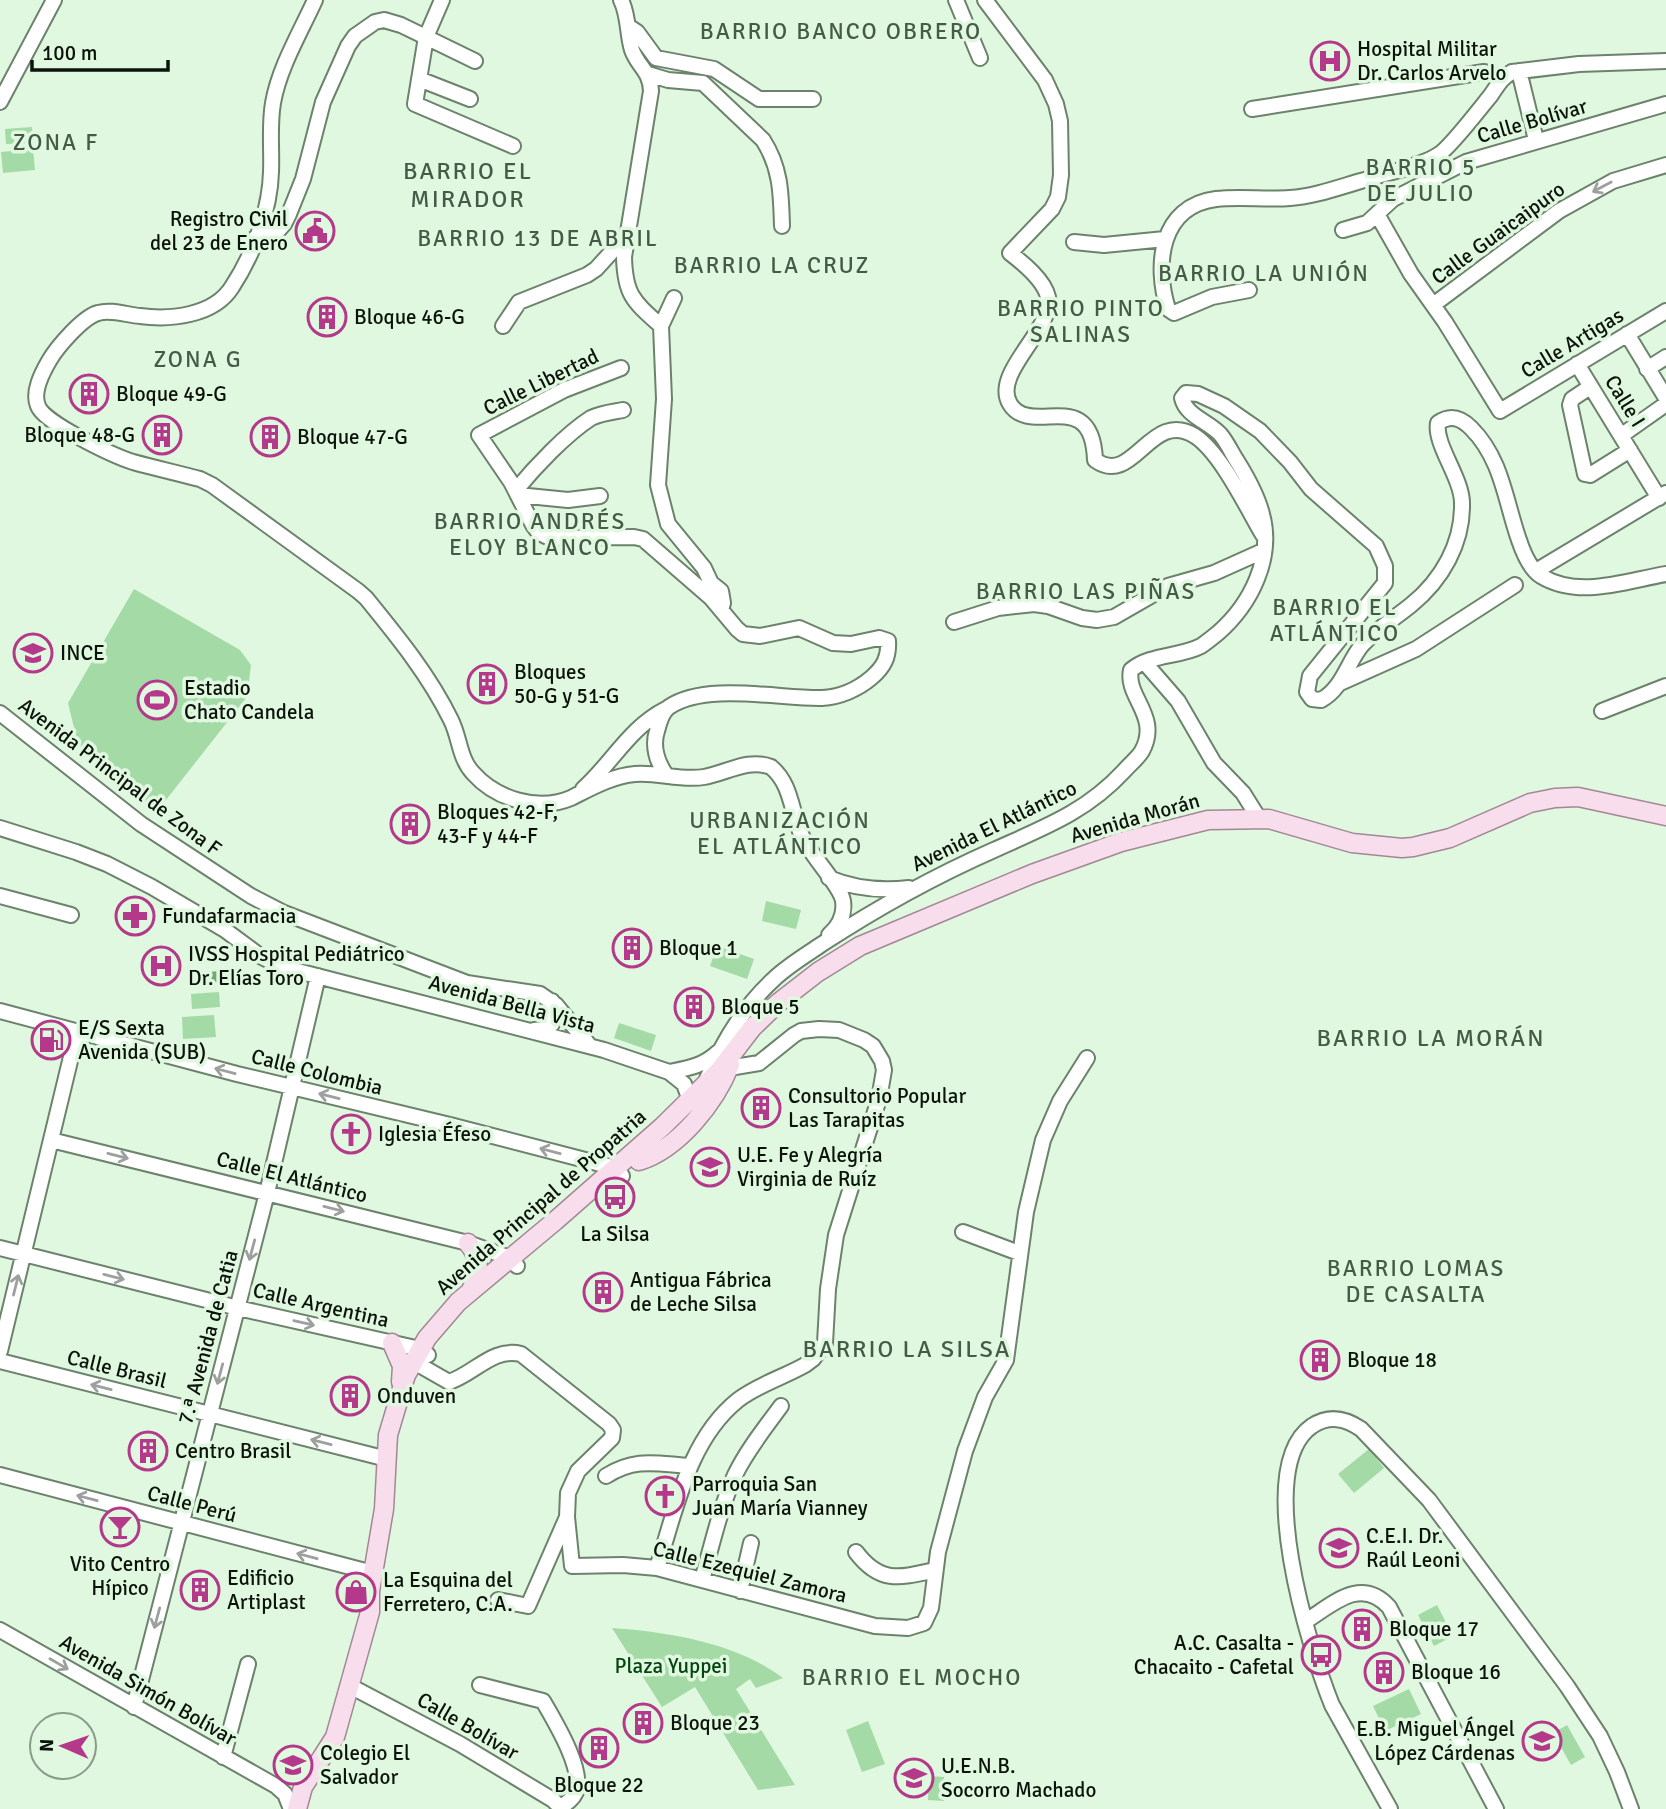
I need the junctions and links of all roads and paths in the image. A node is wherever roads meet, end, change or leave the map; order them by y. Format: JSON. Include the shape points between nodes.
{"nodes":[{"id":1,"x":54,"y":0,"type":"edge"},
{"id":2,"x":315,"y":0,"type":"edge"},
{"id":3,"x":442,"y":0,"type":"edge"},
{"id":4,"x":621,"y":0,"type":"edge"},
{"id":5,"x":956,"y":0,"type":"edge"},
{"id":6,"x":985,"y":0,"type":"edge"},
{"id":7,"x":628,"y":26,"type":"junction"},
{"id":8,"x":426,"y":37,"type":"junction"},
{"id":9,"x":980,"y":58,"type":"dead end"},
{"id":10,"x":475,"y":61,"type":"dead end"},
{"id":11,"x":1666,"y":61,"type":"edge"},
{"id":12,"x":1519,"y":71,"type":"junction"},
{"id":13,"x":648,"y":74,"type":"junction"},
{"id":14,"x":1502,"y":77,"type":"junction"},
{"id":15,"x":419,"y":79,"type":"junction"},
{"id":16,"x":470,"y":99,"type":"dead end"},
{"id":17,"x":813,"y":99,"type":"dead end"},
{"id":18,"x":0,"y":102,"type":"edge"},
{"id":19,"x":1666,"y":104,"type":"edge"},
{"id":20,"x":1252,"y":109,"type":"dead end"},
{"id":21,"x":1536,"y":141,"type":"junction"},
{"id":22,"x":513,"y":146,"type":"dead end"},
{"id":23,"x":1439,"y":155,"type":"junction"},
{"id":24,"x":1466,"y":162,"type":"junction"},
{"id":25,"x":1666,"y":165,"type":"edge"},
{"id":26,"x":1396,"y":171,"type":"junction"},
{"id":27,"x":1406,"y":192,"type":"junction"},
{"id":28,"x":1377,"y":214,"type":"junction"},
{"id":29,"x":782,"y":226,"type":"dead end"},
{"id":30,"x":1343,"y":230,"type":"dead end"},
{"id":31,"x":629,"y":233,"type":"junction"},
{"id":32,"x":256,"y":237,"type":"junction"},
{"id":33,"x":1165,"y":239,"type":"junction"},
{"id":34,"x":1074,"y":242,"type":"dead end"},
{"id":35,"x":1249,"y":290,"type":"dead end"},
{"id":36,"x":674,"y":298,"type":"dead end"},
{"id":37,"x":1433,"y":305,"type":"junction"},
{"id":38,"x":1666,"y":310,"type":"edge"},
{"id":39,"x":503,"y":326,"type":"dead end"},
{"id":40,"x":661,"y":326,"type":"junction"},
{"id":41,"x":1626,"y":334,"type":"junction"},
{"id":42,"x":1666,"y":357,"type":"edge"},
{"id":43,"x":1577,"y":364,"type":"junction"},
{"id":44,"x":621,"y":368,"type":"dead end"},
{"id":45,"x":1647,"y":369,"type":"junction"},
{"id":46,"x":1590,"y":387,"type":"junction"},
{"id":47,"x":1666,"y":398,"type":"edge"},
{"id":48,"x":1666,"y":404,"type":"edge"},
{"id":49,"x":623,"y":410,"type":"dead end"},
{"id":50,"x":1622,"y":435,"type":"junction"},
{"id":51,"x":1630,"y":450,"type":"junction"},
{"id":52,"x":517,"y":492,"type":"junction"},
{"id":53,"x":1663,"y":495,"type":"edge"},
{"id":54,"x":600,"y":496,"type":"dead end"},
{"id":55,"x":1263,"y":543,"type":"junction"},
{"id":56,"x":1536,"y":571,"type":"junction"},
{"id":57,"x":1666,"y":574,"type":"edge"},
{"id":58,"x":1515,"y":585,"type":"dead end"},
{"id":59,"x":721,"y":610,"type":"junction"},
{"id":60,"x":954,"y":622,"type":"dead end"},
{"id":61,"x":1145,"y":663,"type":"junction"},
{"id":62,"x":1340,"y":683,"type":"junction"},
{"id":63,"x":1666,"y":686,"type":"edge"},
{"id":64,"x":666,"y":709,"type":"junction"},
{"id":65,"x":1602,"y":711,"type":"dead end"},
{"id":66,"x":0,"y":713,"type":"edge"},
{"id":67,"x":667,"y":776,"type":"junction"},
{"id":68,"x":576,"y":794,"type":"junction"},
{"id":69,"x":1666,"y":816,"type":"edge"},
{"id":70,"x":1258,"y":817,"type":"junction"},
{"id":71,"x":0,"y":828,"type":"edge"},
{"id":72,"x":829,"y":878,"type":"junction"},
{"id":73,"x":917,"y":887,"type":"junction"},
{"id":74,"x":0,"y":896,"type":"edge"},
{"id":75,"x":71,"y":915,"type":"dead end"},
{"id":76,"x":813,"y":950,"type":"junction"},
{"id":77,"x":318,"y":976,"type":"junction"},
{"id":78,"x":552,"y":1001,"type":"junction"},
{"id":79,"x":0,"y":1011,"type":"edge"},
{"id":80,"x":526,"y":1030,"type":"junction"},
{"id":81,"x":77,"y":1032,"type":"junction"},
{"id":82,"x":738,"y":1044,"type":"junction"},
{"id":83,"x":589,"y":1045,"type":"junction"},
{"id":84,"x":719,"y":1051,"type":"junction"},
{"id":85,"x":1087,"y":1058,"type":"dead end"},
{"id":86,"x":729,"y":1068,"type":"junction"},
{"id":87,"x":669,"y":1072,"type":"junction"},
{"id":88,"x":705,"y":1083,"type":"junction"},
{"id":89,"x":291,"y":1087,"type":"junction"},
{"id":90,"x":690,"y":1100,"type":"junction"},
{"id":91,"x":691,"y":1125,"type":"junction"},
{"id":92,"x":51,"y":1140,"type":"junction"},
{"id":93,"x":639,"y":1161,"type":"junction"},
{"id":94,"x":619,"y":1172,"type":"junction"},
{"id":95,"x":267,"y":1193,"type":"junction"},
{"id":96,"x":963,"y":1232,"type":"dead end"},
{"id":97,"x":468,"y":1242,"type":"junction"},
{"id":98,"x":0,"y":1248,"type":"edge"},
{"id":99,"x":23,"y":1254,"type":"junction"},
{"id":100,"x":1019,"y":1254,"type":"junction"},
{"id":101,"x":514,"y":1262,"type":"junction"},
{"id":102,"x":465,"y":1301,"type":"junction"},
{"id":103,"x":237,"y":1308,"type":"junction"},
{"id":104,"x":392,"y":1343,"type":"junction"},
{"id":105,"x":0,"y":1351,"type":"edge"},
{"id":106,"x":423,"y":1357,"type":"junction"},
{"id":107,"x":0,"y":1362,"type":"edge"},
{"id":108,"x":400,"y":1391,"type":"junction"},
{"id":109,"x":781,"y":1406,"type":"dead end"},
{"id":110,"x":210,"y":1414,"type":"junction"},
{"id":111,"x":387,"y":1459,"type":"junction"},
{"id":112,"x":690,"y":1466,"type":"junction"},
{"id":113,"x":0,"y":1475,"type":"edge"},
{"id":114,"x":606,"y":1476,"type":"dead end"},
{"id":115,"x":567,"y":1517,"type":"junction"},
{"id":116,"x":181,"y":1523,"type":"junction"},
{"id":117,"x":751,"y":1544,"type":"dead end"},
{"id":118,"x":856,"y":1552,"type":"dead end"},
{"id":119,"x":657,"y":1567,"type":"junction"},
{"id":120,"x":935,"y":1570,"type":"junction"},
{"id":121,"x":702,"y":1580,"type":"junction"},
{"id":122,"x":371,"y":1582,"type":"junction"},
{"id":123,"x":740,"y":1591,"type":"junction"},
{"id":124,"x":498,"y":1600,"type":"dead end"},
{"id":125,"x":1306,"y":1621,"type":"junction"},
{"id":126,"x":0,"y":1630,"type":"edge"},
{"id":127,"x":248,"y":1664,"type":"dead end"},
{"id":128,"x":480,"y":1685,"type":"dead end"},
{"id":129,"x":349,"y":1686,"type":"junction"},
{"id":130,"x":134,"y":1707,"type":"junction"},
{"id":131,"x":326,"y":1751,"type":"junction"},
{"id":132,"x":223,"y":1757,"type":"junction"},
{"id":133,"x":308,"y":1781,"type":"junction"},
{"id":134,"x":276,"y":1786,"type":"junction"},
{"id":135,"x":562,"y":1808,"type":"edge"},
{"id":136,"x":291,"y":1809,"type":"edge"},
{"id":137,"x":297,"y":1809,"type":"edge"},
{"id":138,"x":308,"y":1809,"type":"edge"},
{"id":139,"x":1390,"y":1809,"type":"edge"},
{"id":140,"x":1496,"y":1809,"type":"edge"},
{"id":141,"x":1630,"y":1809,"type":"edge"}],
"edges":[{"from":1,"to":18,"type":"street"},
{"from":2,"to":32,"type":"street","via":[[273,100],[270,188]]},
{"from":3,"to":8,"type":"street"},
{"from":4,"to":7,"type":"street"},
{"from":5,"to":9,"type":"street"},
{"from":6,"to":55,"type":"street","via":[[1045,80],[1056,104],[1061,140],[1061,185],[1055,204],[1010,253],[1040,282],[1048,300],[1043,321],[1008,382],[1008,401],[1021,414],[1064,416],[1081,422],[1094,441],[1095,460],[1109,467],[1130,460],[1155,436],[1182,431],[1194,435],[1217,460]]},
{"from":7,"to":13,"type":"street","via":[[632,51]]},
{"from":7,"to":17,"type":"street","via":[[656,58],[714,69],[759,99]]},
{"from":8,"to":10,"type":"street"},
{"from":8,"to":15,"type":"street"},
{"from":8,"to":32,"type":"street","via":[[384,20],[351,40],[323,102],[289,214],[275,234]]},
{"from":11,"to":12,"type":"street"},
{"from":12,"to":14,"type":"street"},
{"from":12,"to":21,"type":"street"},
{"from":13,"to":29,"type":"street","via":[[703,83],[763,140],[779,173]]},
{"from":13,"to":31,"type":"street","via":[[651,91]]},
{"from":14,"to":20,"type":"street","via":[[1484,72]]},
{"from":14,"to":23,"type":"street"},
{"from":15,"to":16,"type":"street"},
{"from":15,"to":22,"type":"street","via":[[414,101],[418,106]]},
{"from":19,"to":21,"type":"street","name":"Calle Bolívar"},
{"from":21,"to":24,"type":"street","name":"Calle Bolívar"},
{"from":23,"to":24,"type":"street"},
{"from":23,"to":26,"type":"street"},
{"from":24,"to":27,"type":"street","name":"Calle Bolívar"},
{"from":25,"to":37,"type":"street","name":"Calle Guaicaipuro","one_way":true,"via":[[1613,181],[1559,211]]},
{"from":26,"to":27,"type":"street"},
{"from":26,"to":33,"type":"street","via":[[1322,194],[1196,204],[1174,223]]},
{"from":27,"to":28,"type":"street","name":"Calle Bolívar"},
{"from":28,"to":30,"type":"street","name":"Calle Bolívar","via":[[1367,223]]},
{"from":28,"to":37,"type":"street"},
{"from":31,"to":39,"type":"street","via":[[596,270],[519,302]]},
{"from":31,"to":40,"type":"street","via":[[624,257],[627,288]]},
{"from":32,"to":68,"type":"street","via":[[232,289],[206,308],[173,317],[103,312],[85,321],[43,372],[36,397],[40,412],[117,456],[212,485],[358,591],[414,659],[452,722],[467,766],[493,789],[514,800],[537,803]]},
{"from":33,"to":34,"type":"street","via":[[1104,246]]},
{"from":33,"to":35,"type":"street","via":[[1162,275],[1168,309],[1174,313],[1212,297]]},
{"from":36,"to":40,"type":"street"},
{"from":37,"to":43,"type":"street","name":"Calle Artigas","via":[[1500,411]]},
{"from":38,"to":41,"type":"street","name":"Calle Artigas"},
{"from":40,"to":59,"type":"street","via":[[660,496],[668,524],[721,591]]},
{"from":41,"to":43,"type":"street","name":"Calle Artigas"},
{"from":41,"to":45,"type":"street"},
{"from":42,"to":45,"type":"street"},
{"from":43,"to":46,"type":"street","name":"Calle I"},
{"from":44,"to":52,"type":"street","name":"Calle Libertad","via":[[564,390],[479,436]]},
{"from":45,"to":47,"type":"street"},
{"from":46,"to":50,"type":"street","name":"Calle I"},
{"from":46,"to":51,"type":"street","via":[[1570,405],[1584,472],[1588,475]]},
{"from":48,"to":50,"type":"street"},
{"from":49,"to":52,"type":"street","via":[[599,415],[582,425],[537,466]]},
{"from":50,"to":51,"type":"street","name":"Calle I"},
{"from":51,"to":53,"type":"street","name":"Calle I"},
{"from":52,"to":54,"type":"street","via":[[568,500]]},
{"from":52,"to":59,"type":"street","via":[[543,536],[643,539]]},
{"from":53,"to":56,"type":"street"},
{"from":55,"to":60,"type":"street","via":[[1214,573],[1168,586],[1114,617],[1082,618],[1034,604],[998,608]]},
{"from":55,"to":61,"type":"street","via":[[1257,580],[1228,623],[1201,646]]},
{"from":55,"to":62,"type":"street","via":[[1262,514],[1243,471],[1220,435],[1186,408],[1182,398],[1186,393],[1224,406],[1260,431],[1311,489],[1369,538],[1381,556],[1385,583],[1310,676],[1309,696],[1321,700]]},
{"from":56,"to":57,"type":"street","via":[[1579,588]]},
{"from":56,"to":62,"type":"street","via":[[1521,545],[1500,474],[1484,444],[1460,419],[1441,421],[1437,434],[1462,503],[1456,545],[1434,583],[1367,640]]},
{"from":58,"to":62,"type":"street","via":[[1416,649]]},
{"from":59,"to":64,"type":"street","via":[[737,629],[751,636],[799,628],[833,643],[884,638],[886,660],[867,681],[840,695],[707,695]]},
{"from":61,"to":70,"type":"street","via":[[1178,701],[1214,763],[1243,793]]},
{"from":61,"to":73,"type":"street","name":"Avenida El Atlántico","via":[[1131,670],[1130,678],[1145,714],[1147,736],[1142,751],[1112,785],[1061,820]]},
{"from":63,"to":65,"type":"street"},
{"from":64,"to":67,"type":"street","via":[[655,749]]},
{"from":64,"to":68,"type":"street","via":[[650,717]]},
{"from":66,"to":78,"type":"street","name":"Avenida Principal de Zona F","via":[[141,824],[251,896],[467,983],[523,990]]},
{"from":67,"to":68,"type":"street","via":[[625,775]]},
{"from":67,"to":72,"type":"street","via":[[696,778],[750,764],[771,767],[784,781],[802,836]]},
{"from":69,"to":70,"type":"main road","name":"Avenida Morán","via":[[1578,797],[1555,798],[1530,803],[1450,838],[1402,848],[1352,843]]},
{"from":70,"to":82,"type":"main road","name":"Avenida Morán","via":[[1193,822],[1121,842],[902,927],[818,972],[769,1011]]},
{"from":71,"to":77,"type":"street","name":"Avenida Bella Vista","via":[[107,864],[225,930],[260,956]]},
{"from":72,"to":73,"type":"street","via":[[876,889]]},
{"from":72,"to":76,"type":"street","via":[[842,896],[844,909],[836,929]]},
{"from":73,"to":76,"type":"street","name":"Avenida El Atlántico"},
{"from":74,"to":75,"type":"street"},
{"from":76,"to":84,"type":"street","name":"Avenida El Atlántico","via":[[764,989]]},
{"from":77,"to":80,"type":"street","name":"Avenida Bella Vista"},
{"from":77,"to":89,"type":"street","name":"7.ª Avenida de Catia"},
{"from":78,"to":80,"type":"street","via":[[552,1024],[544,1030]]},
{"from":78,"to":83,"type":"street"},
{"from":79,"to":81,"type":"street","name":"Calle Colombia"},
{"from":80,"to":83,"type":"street","name":"Avenida Bella Vista"},
{"from":89,"to":81,"type":"street","name":"Calle Colombia","one_way":true},
{"from":81,"to":92,"type":"street"},
{"from":82,"to":86,"type":"main road","name":"Avenida Morán"},
{"from":82,"to":88,"type":"main road","name":"Avenida Morán"},
{"from":83,"to":87,"type":"street","name":"Avenida Bella Vista"},
{"from":84,"to":87,"type":"street","via":[[708,1062]]},
{"from":84,"to":88,"type":"street","name":"Avenida El Atlántico"},
{"from":85,"to":100,"type":"street","via":[[1043,1140]]},
{"from":86,"to":91,"type":"main road","name":"Avenida Morán","via":[[717,1093]]},
{"from":86,"to":112,"type":"street","via":[[759,1063],[801,1031],[831,1029],[873,1046],[884,1070],[836,1235],[825,1343],[805,1365],[739,1399],[712,1429]]},
{"from":87,"to":90,"type":"street","via":[[684,1084]]},
{"from":88,"to":90,"type":"main road","name":"Avenida Morán"},
{"from":88,"to":91,"type":"main road"},
{"from":94,"to":89,"type":"street","name":"Calle Colombia","one_way":true},
{"from":89,"to":95,"type":"street","name":"7.ª Avenida de Catia"},
{"from":90,"to":93,"type":"main road","via":[[681,1123]]},
{"from":90,"to":94,"type":"main road","name":"Avenida Principal de Propatria"},
{"from":91,"to":93,"type":"main road","name":"Avenida Morán","via":[[654,1157]]},
{"from":92,"to":95,"type":"street","name":"Calle El Atlántico","one_way":true},
{"from":92,"to":99,"type":"street"},
{"from":93,"to":94,"type":"main road","name":"Avenida Principal de Propatria"},
{"from":94,"to":101,"type":"main road","name":"Avenida Principal de Propatria"},
{"from":95,"to":97,"type":"street","name":"Calle El Atlántico","one_way":true},
{"from":95,"to":103,"type":"street","name":"7.ª Avenida de Catia","one_way":true},
{"from":96,"to":100,"type":"street"},
{"from":97,"to":101,"type":"street","name":"Calle El Atlántico"},
{"from":97,"to":102,"type":"main road","via":[[478,1261],[477,1277]]},
{"from":98,"to":99,"type":"street","name":"Calle Argentina"},
{"from":99,"to":103,"type":"street","name":"Calle Argentina","one_way":true},
{"from":105,"to":99,"type":"street","one_way":true},
{"from":100,"to":120,"type":"street","via":[[1006,1360],[985,1397],[965,1451]]},
{"from":101,"to":102,"type":"main road","name":"Avenida Principal de Propatria"},
{"from":102,"to":106,"type":"main road","name":"Avenida Principal de Propatria","via":[[440,1321]]},
{"from":103,"to":104,"type":"street","name":"Calle Argentina","one_way":true},
{"from":103,"to":110,"type":"street","name":"7.ª Avenida de Catia","one_way":true},
{"from":104,"to":106,"type":"street","name":"Calle Argentina"},
{"from":104,"to":108,"type":"main road","via":[[402,1366]]},
{"from":106,"to":108,"type":"main road","name":"Avenida Principal de Propatria"},
{"from":106,"to":111,"type":"main road","name":"Avenida Principal de Propatria"},
{"from":106,"to":115,"type":"street","name":"Calle Argentina","via":[[449,1382],[494,1356],[521,1354],[609,1423],[612,1438],[571,1482]]},
{"from":110,"to":107,"type":"street","name":"Calle Brasil","one_way":true},
{"from":108,"to":111,"type":"main road","name":"Avenida Principal de Propatria","via":[[388,1435]]},
{"from":109,"to":121,"type":"street","via":[[736,1474]]},
{"from":111,"to":110,"type":"street","name":"Calle Brasil","one_way":true},
{"from":110,"to":116,"type":"street","name":"7.ª Avenida de Catia"},
{"from":111,"to":122,"type":"main road","name":"Avenida Principal de Propatria"},
{"from":112,"to":114,"type":"street","via":[[638,1463]]},
{"from":112,"to":119,"type":"street"},
{"from":116,"to":113,"type":"street","name":"Calle Perú","one_way":true},
{"from":115,"to":119,"type":"street","name":"Calle Ezequiel Zamora","via":[[572,1566]]},
{"from":115,"to":124,"type":"street","via":[[528,1606]]},
{"from":122,"to":116,"type":"street","name":"Calle Perú","one_way":true},
{"from":116,"to":130,"type":"street","name":"7.ª Avenida de Catia","one_way":true},
{"from":117,"to":123,"type":"street"},
{"from":118,"to":120,"type":"street","via":[[868,1566],[888,1576]]},
{"from":119,"to":121,"type":"street","name":"Calle Ezequiel Zamora"},
{"from":120,"to":123,"type":"street","name":"Calle Ezequiel Zamora","via":[[931,1608],[924,1623],[908,1628],[875,1626]]},
{"from":121,"to":123,"type":"street","name":"Calle Ezequiel Zamora"},
{"from":122,"to":129,"type":"main road","name":"Avenida Principal de Propatria","via":[[370,1612]]},
{"from":122,"to":131,"type":"main road","name":"Avenida Principal de Propatria","via":[[326,1734]]},
{"from":125,"to":139,"type":"street","via":[[1332,1706]]},
{"from":125,"to":140,"type":"street","via":[[1352,1593],[1373,1594],[1382,1600]]},
{"from":125,"to":141,"type":"street","via":[[1289,1552],[1291,1454],[1303,1433],[1321,1421],[1340,1419],[1361,1429],[1429,1500],[1600,1736]]},
{"from":126,"to":130,"type":"street","name":"Avenida Simón Bolívar","one_way":true},
{"from":127,"to":132,"type":"street"},
{"from":128,"to":135,"type":"street","via":[[543,1701],[578,1775],[577,1791]]},
{"from":129,"to":131,"type":"main road","name":"Avenida Principal de Propatria","via":[[335,1737]]},
{"from":129,"to":135,"type":"street","name":"Calle Bolívar","via":[[460,1744]]},
{"from":130,"to":132,"type":"street","name":"Avenida Simón Bolívar"},
{"from":131,"to":133,"type":"main road","name":"Avenida Principal de Propatria"},
{"from":132,"to":134,"type":"street","name":"Avenida Simón Bolívar"},
{"from":133,"to":134,"type":"street","name":"Avenida Simón Bolívar"},
{"from":133,"to":137,"type":"main road","name":"Avenida Principal de Propatria"},
{"from":133,"to":138,"type":"main road","name":"Avenida Principal de Propatria","via":[[313,1790]]},
{"from":134,"to":136,"type":"street","name":"Avenida Simón Bolívar"}]}
